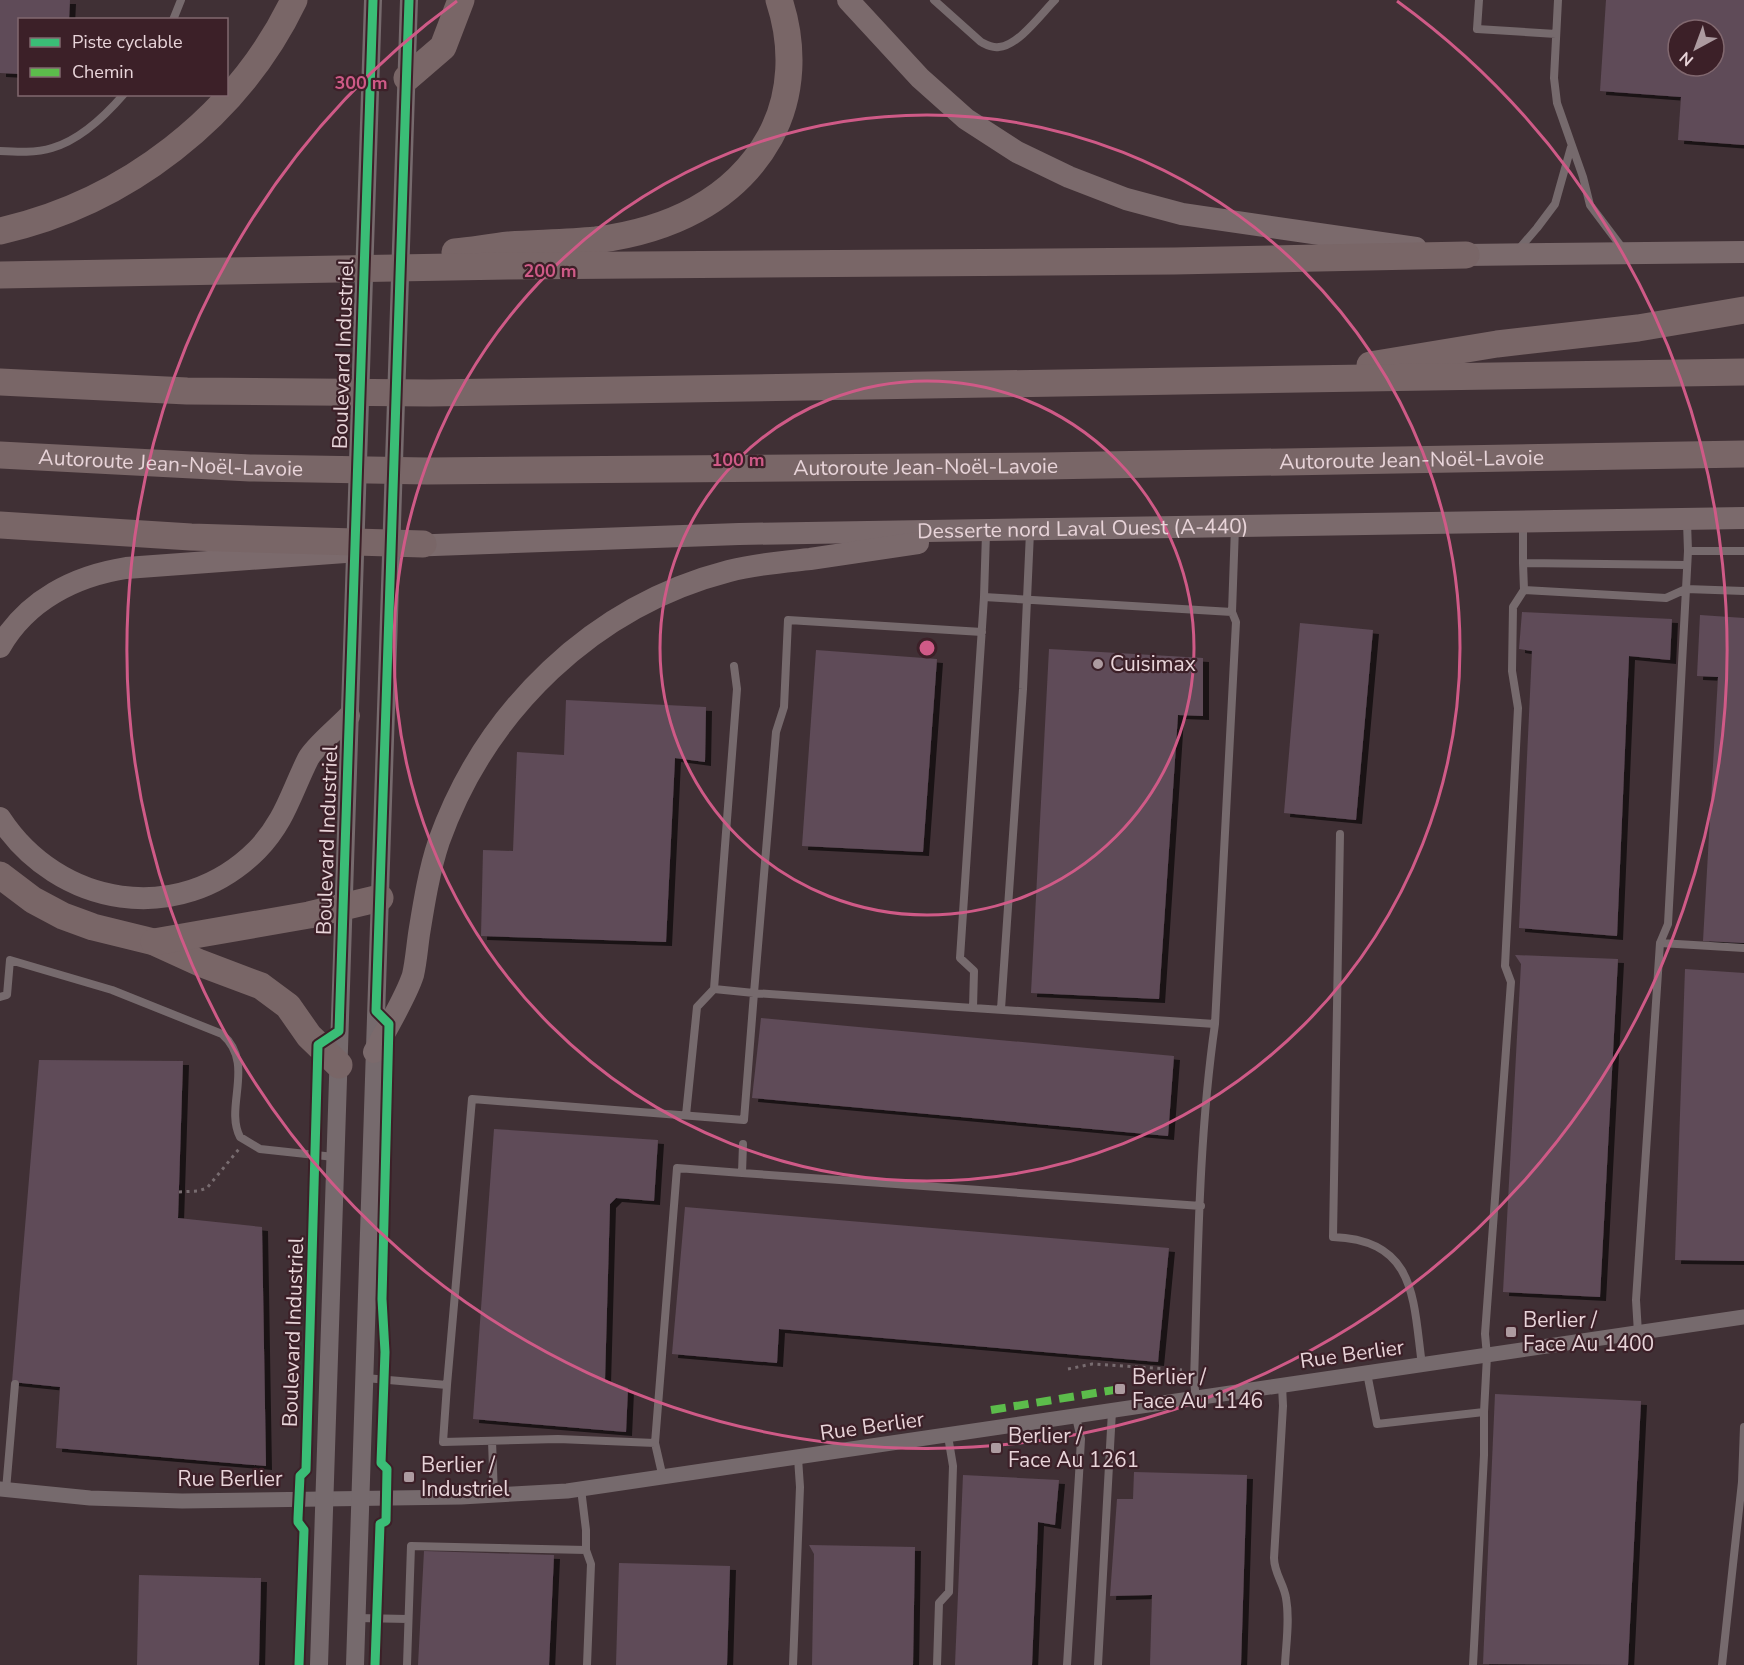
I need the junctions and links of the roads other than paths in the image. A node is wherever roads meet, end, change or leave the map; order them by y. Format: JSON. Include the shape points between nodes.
{"nodes":[{"id":1,"x":182,"y":0,"type":"edge"},
{"id":2,"x":294,"y":0,"type":"edge"},
{"id":3,"x":372,"y":0,"type":"edge"},
{"id":4,"x":409,"y":0,"type":"edge"},
{"id":5,"x":461,"y":0,"type":"edge"},
{"id":6,"x":779,"y":0,"type":"edge"},
{"id":7,"x":848,"y":0,"type":"edge"},
{"id":8,"x":934,"y":0,"type":"edge"},
{"id":9,"x":1055,"y":0,"type":"edge"},
{"id":10,"x":1479,"y":0,"type":"edge"},
{"id":11,"x":1558,"y":0,"type":"edge"},
{"id":12,"x":174,"y":18,"type":"edge"},
{"id":13,"x":1556,"y":34,"type":"junction"},
{"id":14,"x":407,"y":78,"type":"junction"},
{"id":15,"x":122,"y":96,"type":"edge"},
{"id":16,"x":1571,"y":147,"type":"junction"},
{"id":17,"x":0,"y":151,"type":"edge"},
{"id":18,"x":0,"y":231,"type":"edge"},
{"id":19,"x":1744,"y":252,"type":"edge"},
{"id":20,"x":1626,"y":253,"type":"junction"},
{"id":21,"x":1466,"y":255,"type":"junction"},
{"id":22,"x":1514,"y":255,"type":"junction"},
{"id":23,"x":432,"y":261,"type":"junction"},
{"id":24,"x":0,"y":275,"type":"edge"},
{"id":25,"x":1744,"y":310,"type":"edge"},
{"id":26,"x":1744,"y":372,"type":"edge"},
{"id":27,"x":1281,"y":380,"type":"junction"},
{"id":28,"x":0,"y":382,"type":"edge"},
{"id":29,"x":1744,"y":454,"type":"edge"},
{"id":30,"x":0,"y":455,"type":"edge"},
{"id":31,"x":1744,"y":518,"type":"edge"},
{"id":32,"x":1687,"y":519,"type":"junction"},
{"id":33,"x":1522,"y":521,"type":"junction"},
{"id":34,"x":0,"y":525,"type":"edge"},
{"id":35,"x":1235,"y":526,"type":"junction"},
{"id":36,"x":1002,"y":530,"type":"junction"},
{"id":37,"x":423,"y":544,"type":"joint"},
{"id":38,"x":324,"y":547,"type":"junction"},
{"id":39,"x":1688,"y":551,"type":"junction"},
{"id":40,"x":1744,"y":551,"type":"edge"},
{"id":41,"x":1523,"y":563,"type":"junction"},
{"id":42,"x":1687,"y":565,"type":"junction"},
{"id":43,"x":1686,"y":589,"type":"junction"},
{"id":44,"x":1524,"y":590,"type":"junction"},
{"id":45,"x":1744,"y":591,"type":"edge"},
{"id":46,"x":984,"y":597,"type":"junction"},
{"id":47,"x":1027,"y":600,"type":"junction"},
{"id":48,"x":1232,"y":612,"type":"junction"},
{"id":49,"x":982,"y":632,"type":"junction"},
{"id":50,"x":0,"y":647,"type":"edge"},
{"id":51,"x":734,"y":666,"type":"dead end"},
{"id":52,"x":349,"y":716,"type":"junction"},
{"id":53,"x":0,"y":818,"type":"edge"},
{"id":54,"x":1340,"y":834,"type":"dead end"},
{"id":55,"x":0,"y":875,"type":"edge"},
{"id":56,"x":380,"y":898,"type":"junction"},
{"id":57,"x":343,"y":907,"type":"junction"},
{"id":58,"x":154,"y":942,"type":"junction"},
{"id":59,"x":1660,"y":943,"type":"junction"},
{"id":60,"x":1744,"y":948,"type":"edge"},
{"id":61,"x":714,"y":989,"type":"junction"},
{"id":62,"x":754,"y":993,"type":"junction"},
{"id":63,"x":0,"y":997,"type":"edge"},
{"id":64,"x":973,"y":1008,"type":"junction"},
{"id":65,"x":1001,"y":1009,"type":"junction"},
{"id":66,"x":1215,"y":1024,"type":"junction"},
{"id":67,"x":374,"y":1052,"type":"junction"},
{"id":68,"x":339,"y":1065,"type":"junction"},
{"id":69,"x":686,"y":1115,"type":"junction"},
{"id":70,"x":743,"y":1144,"type":"dead end"},
{"id":71,"x":336,"y":1157,"type":"junction"},
{"id":72,"x":742,"y":1173,"type":"junction"},
{"id":73,"x":1201,"y":1206,"type":"junction"},
{"id":74,"x":1744,"y":1317,"type":"edge"},
{"id":75,"x":1638,"y":1333,"type":"junction"},
{"id":76,"x":1487,"y":1356,"type":"junction"},
{"id":77,"x":1422,"y":1365,"type":"junction"},
{"id":78,"x":1367,"y":1373,"type":"junction"},
{"id":79,"x":364,"y":1378,"type":"junction"},
{"id":80,"x":15,"y":1384,"type":"dead end"},
{"id":81,"x":447,"y":1385,"type":"junction"},
{"id":82,"x":1282,"y":1385,"type":"junction"},
{"id":83,"x":1196,"y":1399,"type":"junction"},
{"id":84,"x":1112,"y":1411,"type":"junction"},
{"id":85,"x":1484,"y":1412,"type":"junction"},
{"id":86,"x":1077,"y":1417,"type":"junction"},
{"id":87,"x":1744,"y":1427,"type":"edge"},
{"id":88,"x":948,"y":1436,"type":"junction"},
{"id":89,"x":492,"y":1441,"type":"junction"},
{"id":90,"x":655,"y":1443,"type":"junction"},
{"id":91,"x":798,"y":1458,"type":"junction"},
{"id":92,"x":663,"y":1478,"type":"junction"},
{"id":93,"x":3,"y":1489,"type":"edge"},
{"id":94,"x":581,"y":1489,"type":"junction"},
{"id":95,"x":494,"y":1496,"type":"junction"},
{"id":96,"x":361,"y":1497,"type":"junction"},
{"id":97,"x":324,"y":1499,"type":"junction"},
{"id":98,"x":586,"y":1550,"type":"junction"},
{"id":99,"x":357,"y":1618,"type":"junction"},
{"id":100,"x":408,"y":1620,"type":"junction"},
{"id":101,"x":319,"y":1665,"type":"edge"},
{"id":102,"x":355,"y":1665,"type":"edge"},
{"id":103,"x":407,"y":1665,"type":"edge"},
{"id":104,"x":587,"y":1665,"type":"edge"},
{"id":105,"x":793,"y":1665,"type":"edge"},
{"id":106,"x":937,"y":1665,"type":"edge"},
{"id":107,"x":1067,"y":1665,"type":"edge"},
{"id":108,"x":1098,"y":1665,"type":"edge"},
{"id":109,"x":1285,"y":1665,"type":"edge"},
{"id":110,"x":1473,"y":1665,"type":"edge"},
{"id":111,"x":1722,"y":1665,"type":"edge"}],
"edges":[{"from":1,"to":12,"type":"lane"},
{"from":2,"to":18,"type":"highway","via":[[247,75],[209,117],[169,152],[82,204]]},
{"from":3,"to":52,"type":"street","name":"Boulevard Industriel"},
{"from":4,"to":14,"type":"street"},
{"from":5,"to":14,"type":"highway","via":[[443,47]]},
{"from":6,"to":23,"type":"highway","via":[[789,55],[780,114],[754,162],[719,197],[668,223],[623,236],[508,245]]},
{"from":7,"to":21,"type":"main road","via":[[920,78],[966,119],[1017,152],[1069,177],[1126,199],[1182,214]]},
{"from":8,"to":9,"type":"lane","via":[[981,42],[1001,48],[1020,37]]},
{"from":10,"to":13,"type":"lane","via":[[1477,29]]},
{"from":11,"to":13,"type":"lane"},
{"from":13,"to":16,"type":"lane","via":[[1555,92]]},
{"from":14,"to":56,"type":"street"},
{"from":15,"to":17,"type":"lane","via":[[91,126],[62,145],[41,151]]},
{"from":16,"to":20,"type":"lane","via":[[1590,205]]},
{"from":16,"to":22,"type":"lane","via":[[1555,204]]},
{"from":19,"to":20,"type":"main road"},
{"from":20,"to":22,"type":"main road"},
{"from":21,"to":22,"type":"main road"},
{"from":21,"to":23,"type":"highway","via":[[1162,261]]},
{"from":23,"to":24,"type":"highway","via":[[333,269]]},
{"from":25,"to":27,"type":"highway","via":[[1638,328],[1497,344]]},
{"from":26,"to":27,"type":"highway"},
{"from":27,"to":28,"type":"highway","via":[[430,393],[177,390]]},
{"from":29,"to":30,"type":"highway","name":"Autoroute Jean-Noël-Lavoie","via":[[427,471]]},
{"from":31,"to":32,"type":"main road","name":"Desserte nord Laval Ouest (A-440)"},
{"from":32,"to":33,"type":"main road","name":"Desserte nord Laval Ouest (A-440)"},
{"from":32,"to":39,"type":"lane"},
{"from":33,"to":35,"type":"main road","name":"Desserte nord Laval Ouest (A-440)"},
{"from":33,"to":41,"type":"lane"},
{"from":34,"to":38,"type":"highway"},
{"from":35,"to":36,"type":"main road","name":"Desserte nord Laval Ouest (A-440)"},
{"from":35,"to":48,"type":"lane"},
{"from":36,"to":37,"type":"main road","name":"Desserte nord Laval Ouest (A-440)"},
{"from":36,"to":46,"type":"lane"},
{"from":36,"to":47,"type":"lane"},
{"from":36,"to":67,"type":"main road","via":[[760,565],[710,577],[640,605],[568,653],[504,719],[456,798],[432,865],[412,976]]},
{"from":37,"to":38,"type":"highway"},
{"from":38,"to":50,"type":"main road","via":[[93,575],[36,605]]},
{"from":39,"to":40,"type":"lane"},
{"from":39,"to":42,"type":"lane"},
{"from":41,"to":42,"type":"lane"},
{"from":41,"to":44,"type":"lane"},
{"from":42,"to":43,"type":"lane"},
{"from":43,"to":44,"type":"lane","via":[[1666,598]]},
{"from":43,"to":45,"type":"lane"},
{"from":43,"to":59,"type":"lane","via":[[1668,924]]},
{"from":44,"to":76,"type":"lane","via":[[1513,607],[1512,671],[1518,708],[1505,966],[1511,982],[1486,1322]]},
{"from":46,"to":47,"type":"lane"},
{"from":46,"to":49,"type":"lane"},
{"from":47,"to":48,"type":"lane"},
{"from":47,"to":65,"type":"lane"},
{"from":48,"to":66,"type":"lane","via":[[1236,622]]},
{"from":49,"to":62,"type":"lane","via":[[788,620],[784,707],[776,732]]},
{"from":49,"to":64,"type":"lane","via":[[960,958],[974,971]]},
{"from":51,"to":61,"type":"lane","via":[[737,689]]},
{"from":52,"to":53,"type":"main road","via":[[309,757],[289,805],[267,839],[235,869],[198,888],[141,898],[112,896],[83,887],[36,860]]},
{"from":52,"to":57,"type":"street","name":"Boulevard Industriel"},
{"from":54,"to":77,"type":"lane","via":[[1333,1237],[1363,1241],[1397,1261],[1411,1288]]},
{"from":55,"to":58,"type":"highway","via":[[26,896],[63,916]]},
{"from":56,"to":57,"type":"highway"},
{"from":56,"to":67,"type":"street"},
{"from":57,"to":58,"type":"highway"},
{"from":57,"to":68,"type":"street","name":"Boulevard Industriel"},
{"from":58,"to":68,"type":"highway","via":[[276,995]]},
{"from":59,"to":60,"type":"lane"},
{"from":59,"to":75,"type":"lane","via":[[1636,1300]]},
{"from":61,"to":62,"type":"lane"},
{"from":61,"to":69,"type":"lane","via":[[697,1007]]},
{"from":62,"to":64,"type":"lane"},
{"from":62,"to":69,"type":"lane","via":[[744,1120]]},
{"from":63,"to":71,"type":"lane","via":[[7,995],[10,960],[112,990],[222,1034],[232,1045],[238,1062],[237,1131],[245,1142],[260,1149]]},
{"from":64,"to":65,"type":"lane"},
{"from":65,"to":66,"type":"lane"},
{"from":66,"to":73,"type":"lane","via":[[1207,1078]]},
{"from":67,"to":79,"type":"street"},
{"from":68,"to":71,"type":"street","name":"Boulevard Industriel"},
{"from":69,"to":81,"type":"lane","via":[[472,1099]]},
{"from":70,"to":72,"type":"lane"},
{"from":71,"to":97,"type":"street","name":"Boulevard Industriel"},
{"from":72,"to":73,"type":"lane"},
{"from":72,"to":90,"type":"lane","via":[[677,1168]]},
{"from":73,"to":83,"type":"lane"},
{"from":74,"to":75,"type":"street","name":"Rue Berlier"},
{"from":75,"to":76,"type":"street","name":"Rue Berlier"},
{"from":76,"to":77,"type":"street","name":"Rue Berlier"},
{"from":76,"to":85,"type":"lane"},
{"from":77,"to":78,"type":"street","name":"Rue Berlier"},
{"from":78,"to":82,"type":"street","name":"Rue Berlier"},
{"from":78,"to":85,"type":"lane","via":[[1377,1424]]},
{"from":79,"to":81,"type":"lane"},
{"from":79,"to":96,"type":"street"},
{"from":80,"to":93,"type":"lane"},
{"from":81,"to":89,"type":"lane","via":[[443,1442]]},
{"from":82,"to":83,"type":"street","name":"Rue Berlier"},
{"from":82,"to":109,"type":"lane","via":[[1274,1566],[1288,1609]]},
{"from":83,"to":84,"type":"street","name":"Rue Berlier"},
{"from":84,"to":86,"type":"street","name":"Rue Berlier"},
{"from":84,"to":108,"type":"lane"},
{"from":85,"to":110,"type":"lane"},
{"from":86,"to":88,"type":"street","name":"Rue Berlier"},
{"from":86,"to":107,"type":"lane","via":[[1081,1439]]},
{"from":87,"to":111,"type":"lane","via":[[1742,1482]]},
{"from":88,"to":91,"type":"street","name":"Rue Berlier"},
{"from":88,"to":106,"type":"lane","via":[[953,1466],[949,1592],[939,1603]]},
{"from":89,"to":90,"type":"lane"},
{"from":89,"to":95,"type":"lane"},
{"from":90,"to":92,"type":"lane"},
{"from":91,"to":92,"type":"street","name":"Rue Berlier"},
{"from":91,"to":105,"type":"lane"},
{"from":92,"to":94,"type":"street","name":"Rue Berlier"},
{"from":93,"to":97,"type":"street","name":"Rue Berlier","via":[[154,1500]]},
{"from":94,"to":95,"type":"street","name":"Rue Berlier"},
{"from":94,"to":98,"type":"lane"},
{"from":95,"to":96,"type":"street","name":"Rue Berlier"},
{"from":96,"to":97,"type":"street","name":"Rue Berlier"},
{"from":96,"to":99,"type":"street"},
{"from":97,"to":101,"type":"street","name":"Boulevard Industriel"},
{"from":98,"to":100,"type":"lane","via":[[411,1546]]},
{"from":98,"to":104,"type":"lane","via":[[591,1564]]},
{"from":99,"to":100,"type":"lane"},
{"from":99,"to":102,"type":"street"},
{"from":100,"to":103,"type":"lane"}]}
